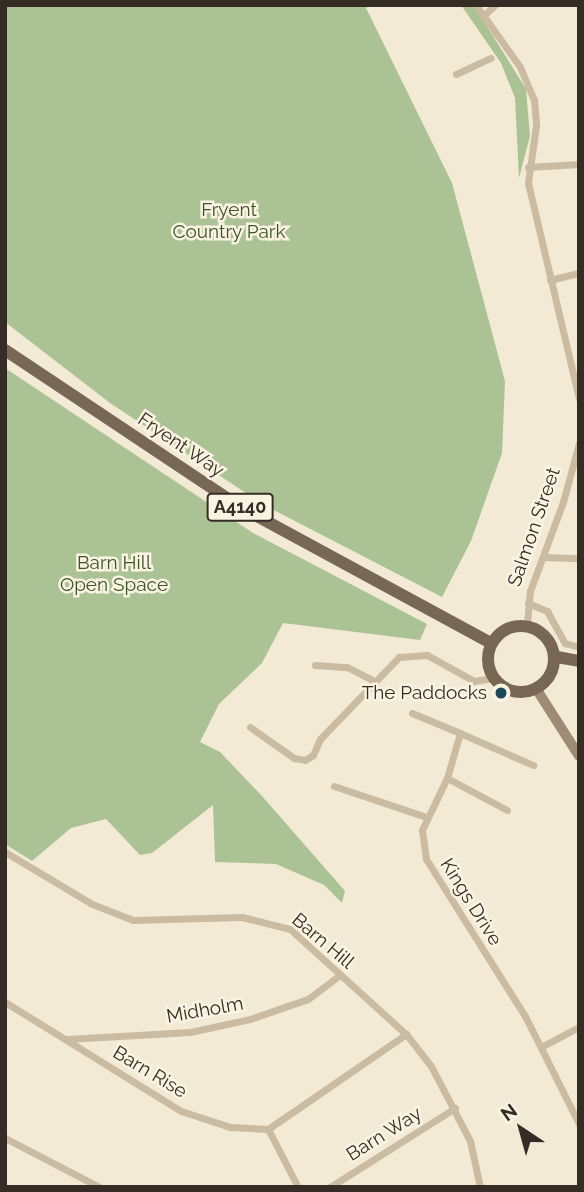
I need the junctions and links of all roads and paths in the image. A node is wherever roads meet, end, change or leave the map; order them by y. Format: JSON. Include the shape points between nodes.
{"nodes":[{"id":1,"x":476,"y":5,"type":"edge"},
{"id":2,"x":495,"y":5,"type":"edge"},
{"id":3,"x":484,"y":15,"type":"junction"},
{"id":4,"x":490,"y":58,"type":"dead end"},
{"id":5,"x":456,"y":74,"type":"dead end"},
{"id":6,"x":579,"y":164,"type":"edge"},
{"id":7,"x":528,"y":167,"type":"junction"},
{"id":8,"x":579,"y":274,"type":"edge"},
{"id":9,"x":550,"y":280,"type":"junction"},
{"id":10,"x":5,"y":350,"type":"edge"},
{"id":11,"x":577,"y":378,"type":"edge"},
{"id":12,"x":579,"y":399,"type":"edge"},
{"id":13,"x":579,"y":443,"type":"edge"},
{"id":14,"x":578,"y":463,"type":"edge"},
{"id":15,"x":543,"y":557,"type":"junction"},
{"id":16,"x":579,"y":558,"type":"edge"},
{"id":17,"x":528,"y":603,"type":"junction"},
{"id":18,"x":527,"y":624,"type":"junction"},
{"id":19,"x":489,"y":642,"type":"junction"},
{"id":20,"x":579,"y":647,"type":"edge"},
{"id":21,"x":557,"y":657,"type":"junction"},
{"id":22,"x":579,"y":661,"type":"edge"},
{"id":23,"x":314,"y":665,"type":"dead end"},
{"id":24,"x":493,"y":678,"type":"junction"},
{"id":25,"x":375,"y":681,"type":"junction"},
{"id":26,"x":537,"y":690,"type":"junction"},
{"id":27,"x":412,"y":713,"type":"dead end"},
{"id":28,"x":250,"y":727,"type":"dead end"},
{"id":29,"x":460,"y":733,"type":"junction"},
{"id":30,"x":579,"y":756,"type":"edge"},
{"id":31,"x":533,"y":765,"type":"dead end"},
{"id":32,"x":447,"y":778,"type":"junction"},
{"id":33,"x":334,"y":786,"type":"dead end"},
{"id":34,"x":507,"y":810,"type":"dead end"},
{"id":35,"x":426,"y":817,"type":"junction"},
{"id":36,"x":5,"y":852,"type":"edge"},
{"id":37,"x":340,"y":976,"type":"junction"},
{"id":38,"x":5,"y":1002,"type":"edge"},
{"id":39,"x":579,"y":1027,"type":"edge"},
{"id":40,"x":406,"y":1034,"type":"junction"},
{"id":41,"x":66,"y":1040,"type":"junction"},
{"id":42,"x":541,"y":1047,"type":"junction"},
{"id":43,"x":455,"y":1108,"type":"junction"},
{"id":44,"x":579,"y":1124,"type":"edge"},
{"id":45,"x":268,"y":1129,"type":"junction"},
{"id":46,"x":5,"y":1139,"type":"edge"},
{"id":47,"x":84,"y":1185,"type":"edge"},
{"id":48,"x":99,"y":1187,"type":"edge"},
{"id":49,"x":298,"y":1187,"type":"edge"},
{"id":50,"x":330,"y":1187,"type":"edge"},
{"id":51,"x":480,"y":1187,"type":"edge"}],
"edges":[{"from":1,"to":3,"type":"street"},
{"from":2,"to":3,"type":"street"},
{"from":3,"to":7,"type":"street","via":[[520,67],[534,100],[536,125]]},
{"from":4,"to":5,"type":"street"},
{"from":6,"to":7,"type":"street"},
{"from":7,"to":9,"type":"street","via":[[534,222]]},
{"from":8,"to":9,"type":"street"},
{"from":9,"to":11,"type":"street"},
{"from":10,"to":19,"type":"main road","name":"Fryent Way","number":"A4140","via":[[242,508]]},
{"from":11,"to":12,"type":"street"},
{"from":13,"to":14,"type":"street","name":"Salmon Street"},
{"from":14,"to":15,"type":"street","name":"Salmon Street"},
{"from":15,"to":16,"type":"street"},
{"from":15,"to":17,"type":"street","name":"Salmon Street"},
{"from":17,"to":18,"type":"street","name":"Salmon Street"},
{"from":17,"to":20,"type":"street","via":[[547,611],[565,643]]},
{"from":18,"to":19,"type":"main road"},
{"from":18,"to":21,"type":"main road","via":[[555,648]]},
{"from":19,"to":24,"type":"main road"},
{"from":21,"to":22,"type":"main road"},
{"from":21,"to":26,"type":"main road"},
{"from":23,"to":25,"type":"street","via":[[347,667]]},
{"from":24,"to":25,"type":"street","via":[[474,681],[427,655],[399,657]]},
{"from":24,"to":26,"type":"main road","via":[[502,687]]},
{"from":25,"to":28,"type":"street","via":[[320,738],[313,755],[294,758]]},
{"from":26,"to":30,"type":"street"},
{"from":27,"to":29,"type":"street"},
{"from":29,"to":31,"type":"street"},
{"from":29,"to":32,"type":"street","name":"Kings Drive"},
{"from":32,"to":34,"type":"street"},
{"from":32,"to":35,"type":"street","name":"Kings Drive"},
{"from":33,"to":35,"type":"street"},
{"from":35,"to":42,"type":"street","name":"Kings Drive","via":[[421,842],[426,859]]},
{"from":36,"to":37,"type":"street","name":"Barn Hill","via":[[92,904],[133,920],[242,917],[277,923],[290,929]]},
{"from":37,"to":40,"type":"street","name":"Barn Hill"},
{"from":37,"to":41,"type":"street","name":"Midholm","via":[[308,999],[250,1018],[190,1032]]},
{"from":38,"to":41,"type":"street","name":"Barn Rise"},
{"from":39,"to":42,"type":"street"},
{"from":40,"to":43,"type":"street","name":"Barn Hill"},
{"from":40,"to":45,"type":"street"},
{"from":41,"to":45,"type":"street","name":"Barn Rise","via":[[180,1111],[230,1127]]},
{"from":42,"to":44,"type":"street","name":"Kings Drive"},
{"from":43,"to":50,"type":"street","name":"Barn Way"},
{"from":43,"to":51,"type":"street","name":"Barn Hill","via":[[470,1142]]},
{"from":45,"to":49,"type":"street"},
{"from":46,"to":47,"type":"street"},
{"from":47,"to":48,"type":"street"}]}
